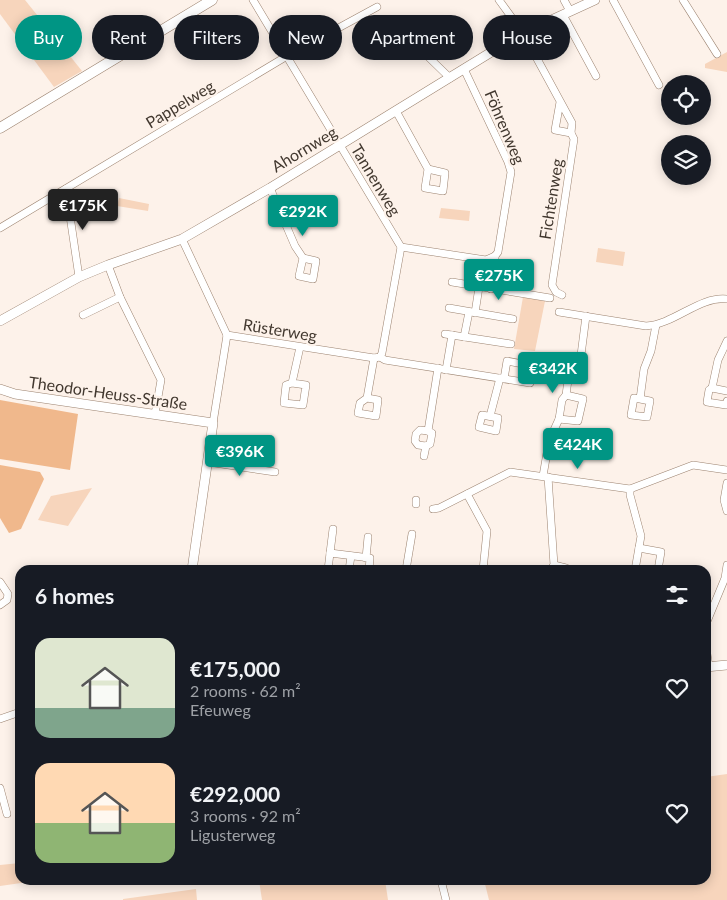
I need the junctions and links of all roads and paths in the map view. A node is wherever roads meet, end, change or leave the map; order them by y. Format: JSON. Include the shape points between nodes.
{"nodes":[{"id":1,"x":253,"y":0,"type":"edge"},
{"id":2,"x":498,"y":0,"type":"edge"},
{"id":3,"x":564,"y":0,"type":"edge"},
{"id":4,"x":596,"y":0,"type":"edge"},
{"id":5,"x":613,"y":0,"type":"edge"},
{"id":6,"x":683,"y":0,"type":"edge"},
{"id":7,"x":205,"y":2,"type":"edge"},
{"id":8,"x":377,"y":7,"type":"dead end"},
{"id":9,"x":567,"y":13,"type":"junction"},
{"id":10,"x":509,"y":15,"type":"edge"},
{"id":11,"x":563,"y":15,"type":"edge"},
{"id":12,"x":269,"y":26,"type":"edge"},
{"id":13,"x":342,"y":26,"type":"edge"},
{"id":14,"x":717,"y":54,"type":"dead end"},
{"id":15,"x":483,"y":58,"type":"edge"},
{"id":16,"x":280,"y":60,"type":"edge"},
{"id":17,"x":289,"y":60,"type":"edge"},
{"id":18,"x":431,"y":60,"type":"edge"},
{"id":19,"x":537,"y":60,"type":"edge"},
{"id":20,"x":464,"y":69,"type":"junction"},
{"id":21,"x":596,"y":76,"type":"dead end"},
{"id":22,"x":450,"y":78,"type":"junction"},
{"id":23,"x":659,"y":85,"type":"dead end"},
{"id":24,"x":560,"y":102,"type":"junction"},
{"id":25,"x":396,"y":111,"type":"junction"},
{"id":26,"x":0,"y":128,"type":"edge"},
{"id":27,"x":571,"y":133,"type":"junction"},
{"id":28,"x":340,"y":146,"type":"junction"},
{"id":29,"x":428,"y":170,"type":"dead end"},
{"id":30,"x":270,"y":188,"type":"junction"},
{"id":31,"x":66,"y":189,"type":"junction"},
{"id":32,"x":0,"y":228,"type":"edge"},
{"id":33,"x":182,"y":239,"type":"junction"},
{"id":34,"x":400,"y":247,"type":"junction"},
{"id":35,"x":495,"y":256,"type":"junction"},
{"id":36,"x":303,"y":258,"type":"dead end"},
{"id":37,"x":108,"y":265,"type":"junction"},
{"id":38,"x":79,"y":277,"type":"junction"},
{"id":39,"x":452,"y":282,"type":"dead end"},
{"id":40,"x":479,"y":287,"type":"junction"},
{"id":41,"x":491,"y":288,"type":"junction"},
{"id":42,"x":562,"y":295,"type":"dead end"},
{"id":43,"x":120,"y":298,"type":"junction"},
{"id":44,"x":550,"y":298,"type":"dead end"},
{"id":45,"x":727,"y":299,"type":"edge"},
{"id":46,"x":448,"y":308,"type":"dead end"},
{"id":47,"x":472,"y":312,"type":"junction"},
{"id":48,"x":559,"y":312,"type":"dead end"},
{"id":49,"x":83,"y":315,"type":"dead end"},
{"id":50,"x":586,"y":316,"type":"junction"},
{"id":51,"x":513,"y":319,"type":"dead end"},
{"id":52,"x":0,"y":321,"type":"edge"},
{"id":53,"x":656,"y":325,"type":"junction"},
{"id":54,"x":227,"y":335,"type":"junction"},
{"id":55,"x":464,"y":337,"type":"junction"},
{"id":56,"x":727,"y":341,"type":"edge"},
{"id":57,"x":511,"y":344,"type":"dead end"},
{"id":58,"x":300,"y":347,"type":"junction"},
{"id":59,"x":377,"y":357,"type":"junction"},
{"id":60,"x":438,"y":368,"type":"junction"},
{"id":61,"x":446,"y":370,"type":"junction"},
{"id":62,"x":502,"y":379,"type":"junction"},
{"id":63,"x":292,"y":382,"type":"dead end"},
{"id":64,"x":712,"y":388,"type":"junction"},
{"id":65,"x":0,"y":389,"type":"edge"},
{"id":66,"x":727,"y":391,"type":"edge"},
{"id":67,"x":566,"y":396,"type":"junction"},
{"id":68,"x":367,"y":398,"type":"dead end"},
{"id":69,"x":640,"y":399,"type":"dead end"},
{"id":70,"x":727,"y":401,"type":"edge"},
{"id":71,"x":155,"y":414,"type":"junction"},
{"id":72,"x":490,"y":416,"type":"dead end"},
{"id":73,"x":559,"y":419,"type":"junction"},
{"id":74,"x":213,"y":423,"type":"junction"},
{"id":75,"x":428,"y":431,"type":"junction"},
{"id":76,"x":426,"y":446,"type":"junction"},
{"id":77,"x":424,"y":456,"type":"dead end"},
{"id":78,"x":208,"y":462,"type":"junction"},
{"id":79,"x":727,"y":470,"type":"edge"},
{"id":80,"x":275,"y":472,"type":"dead end"},
{"id":81,"x":545,"y":477,"type":"junction"},
{"id":82,"x":727,"y":483,"type":"edge"},
{"id":83,"x":630,"y":488,"type":"junction"},
{"id":84,"x":467,"y":494,"type":"junction"},
{"id":85,"x":433,"y":509,"type":"dead end"},
{"id":86,"x":727,"y":511,"type":"edge"},
{"id":87,"x":333,"y":529,"type":"dead end"},
{"id":88,"x":412,"y":534,"type":"dead end"},
{"id":89,"x":368,"y":537,"type":"dead end"},
{"id":90,"x":639,"y":548,"type":"junction"},
{"id":91,"x":330,"y":553,"type":"junction"},
{"id":92,"x":351,"y":556,"type":"junction"},
{"id":93,"x":366,"y":558,"type":"junction"},
{"id":94,"x":193,"y":565,"type":"edge"},
{"id":95,"x":329,"y":565,"type":"edge"},
{"id":96,"x":350,"y":565,"type":"edge"},
{"id":97,"x":369,"y":565,"type":"edge"},
{"id":98,"x":407,"y":565,"type":"edge"},
{"id":99,"x":483,"y":565,"type":"edge"},
{"id":100,"x":552,"y":565,"type":"edge"},
{"id":101,"x":636,"y":565,"type":"edge"},
{"id":102,"x":659,"y":565,"type":"edge"},
{"id":103,"x":727,"y":565,"type":"edge"},
{"id":104,"x":0,"y":582,"type":"edge"},
{"id":105,"x":0,"y":605,"type":"edge"},
{"id":106,"x":711,"y":611,"type":"edge"},
{"id":107,"x":727,"y":665,"type":"edge"},
{"id":108,"x":711,"y":667,"type":"edge"},
{"id":109,"x":15,"y":714,"type":"edge"},
{"id":110,"x":0,"y":719,"type":"edge"},
{"id":111,"x":0,"y":788,"type":"edge"},
{"id":112,"x":7,"y":814,"type":"dead end"},
{"id":113,"x":443,"y":885,"type":"edge"},
{"id":114,"x":446,"y":900,"type":"edge"}],
"edges":[{"from":1,"to":12,"type":"street","name":"Tannenweg"},
{"from":2,"to":10,"type":"street"},
{"from":3,"to":9,"type":"street"},
{"from":4,"to":9,"type":"street","name":"Ahornweg"},
{"from":5,"to":23,"type":"street"},
{"from":6,"to":14,"type":"street"},
{"from":7,"to":26,"type":"main road"},
{"from":8,"to":13,"type":"street","name":"Pappelweg"},
{"from":9,"to":11,"type":"street","name":"Ahornweg"},
{"from":9,"to":21,"type":"street"},
{"from":15,"to":20,"type":"street","name":"Ahornweg"},
{"from":16,"to":31,"type":"street","name":"Pappelweg"},
{"from":17,"to":28,"type":"street","name":"Tannenweg"},
{"from":18,"to":22,"type":"street"},
{"from":19,"to":24,"type":"street"},
{"from":20,"to":22,"type":"street","name":"Ahornweg"},
{"from":20,"to":35,"type":"street","name":"Föhrenweg","via":[[510,172],[500,245]]},
{"from":22,"to":25,"type":"street","name":"Ahornweg"},
{"from":24,"to":27,"type":"street","via":[[572,123]]},
{"from":24,"to":27,"type":"street","via":[[555,130]]},
{"from":25,"to":28,"type":"street","name":"Ahornweg"},
{"from":25,"to":29,"type":"street"},
{"from":27,"to":42,"type":"street","name":"Fichtenweg","via":[[574,139],[552,285]]},
{"from":28,"to":30,"type":"street","name":"Ahornweg"},
{"from":28,"to":34,"type":"street","name":"Tannenweg"},
{"from":30,"to":33,"type":"street","name":"Ahornweg"},
{"from":30,"to":36,"type":"street"},
{"from":31,"to":32,"type":"street","name":"Pappelweg"},
{"from":31,"to":38,"type":"street"},
{"from":33,"to":37,"type":"street","name":"Ahornweg"},
{"from":33,"to":54,"type":"street","name":"Rüsterweg"},
{"from":34,"to":35,"type":"street","via":[[486,260]]},
{"from":34,"to":59,"type":"street","via":[[382,353]]},
{"from":35,"to":41,"type":"street","name":"Föhrenweg"},
{"from":37,"to":38,"type":"street","name":"Ahornweg"},
{"from":37,"to":43,"type":"street"},
{"from":38,"to":52,"type":"street","name":"Ahornweg"},
{"from":39,"to":40,"type":"street"},
{"from":40,"to":41,"type":"street"},
{"from":40,"to":47,"type":"street"},
{"from":41,"to":44,"type":"street"},
{"from":43,"to":49,"type":"street"},
{"from":43,"to":71,"type":"street","via":[[161,380]]},
{"from":45,"to":53,"type":"street","via":[[710,301]]},
{"from":46,"to":47,"type":"street"},
{"from":47,"to":51,"type":"street"},
{"from":47,"to":55,"type":"street"},
{"from":48,"to":50,"type":"street"},
{"from":50,"to":53,"type":"street"},
{"from":50,"to":67,"type":"street","via":[[581,355],[568,380]]},
{"from":53,"to":69,"type":"street"},
{"from":54,"to":58,"type":"street","name":"Rüsterweg"},
{"from":54,"to":74,"type":"street"},
{"from":55,"to":57,"type":"street"},
{"from":55,"to":61,"type":"street","via":[[449,335]]},
{"from":56,"to":64,"type":"street","via":[[718,360]]},
{"from":58,"to":59,"type":"street","name":"Rüsterweg"},
{"from":58,"to":63,"type":"street"},
{"from":59,"to":60,"type":"street","name":"Rüsterweg"},
{"from":59,"to":68,"type":"street"},
{"from":60,"to":61,"type":"street","name":"Rüsterweg"},
{"from":60,"to":75,"type":"street"},
{"from":61,"to":62,"type":"street","name":"Rüsterweg"},
{"from":62,"to":62,"type":"street","name":"Rüsterweg","via":[[530,383],[533,366],[507,362]]},
{"from":62,"to":72,"type":"street"},
{"from":64,"to":66,"type":"street"},
{"from":64,"to":70,"type":"street","via":[[707,402],[726,405]]},
{"from":65,"to":71,"type":"street","name":"Theodor-Heuss-Straße","via":[[15,394]]},
{"from":67,"to":73,"type":"street","via":[[562,400]]},
{"from":67,"to":73,"type":"street","via":[[582,399],[578,421]]},
{"from":71,"to":74,"type":"street","name":"Theodor-Heuss-Straße"},
{"from":73,"to":81,"type":"street","via":[[548,441]]},
{"from":74,"to":78,"type":"street"},
{"from":75,"to":76,"type":"street","via":[[432,433],[430,444]]},
{"from":75,"to":76,"type":"street","via":[[420,430],[415,441]]},
{"from":76,"to":77,"type":"street"},
{"from":78,"to":80,"type":"street"},
{"from":78,"to":94,"type":"street"},
{"from":79,"to":83,"type":"street","via":[[693,465]]},
{"from":81,"to":83,"type":"street"},
{"from":81,"to":84,"type":"street","via":[[510,472]]},
{"from":81,"to":100,"type":"street"},
{"from":82,"to":86,"type":"street","via":[[724,500]]},
{"from":83,"to":90,"type":"street","via":[[641,536]]},
{"from":84,"to":85,"type":"street"},
{"from":84,"to":99,"type":"street","via":[[488,531]]},
{"from":87,"to":91,"type":"street"},
{"from":88,"to":98,"type":"street"},
{"from":89,"to":93,"type":"street"},
{"from":90,"to":101,"type":"street"},
{"from":90,"to":102,"type":"street","via":[[661,552]]},
{"from":91,"to":92,"type":"street"},
{"from":91,"to":95,"type":"street"},
{"from":92,"to":93,"type":"street"},
{"from":92,"to":96,"type":"street"},
{"from":93,"to":97,"type":"street","via":[[370,558]]},
{"from":103,"to":106,"type":"street"},
{"from":104,"to":105,"type":"street","via":[[8,594]]},
{"from":107,"to":108,"type":"street"},
{"from":109,"to":110,"type":"street"},
{"from":111,"to":112,"type":"street"},
{"from":113,"to":114,"type":"street"}]}
